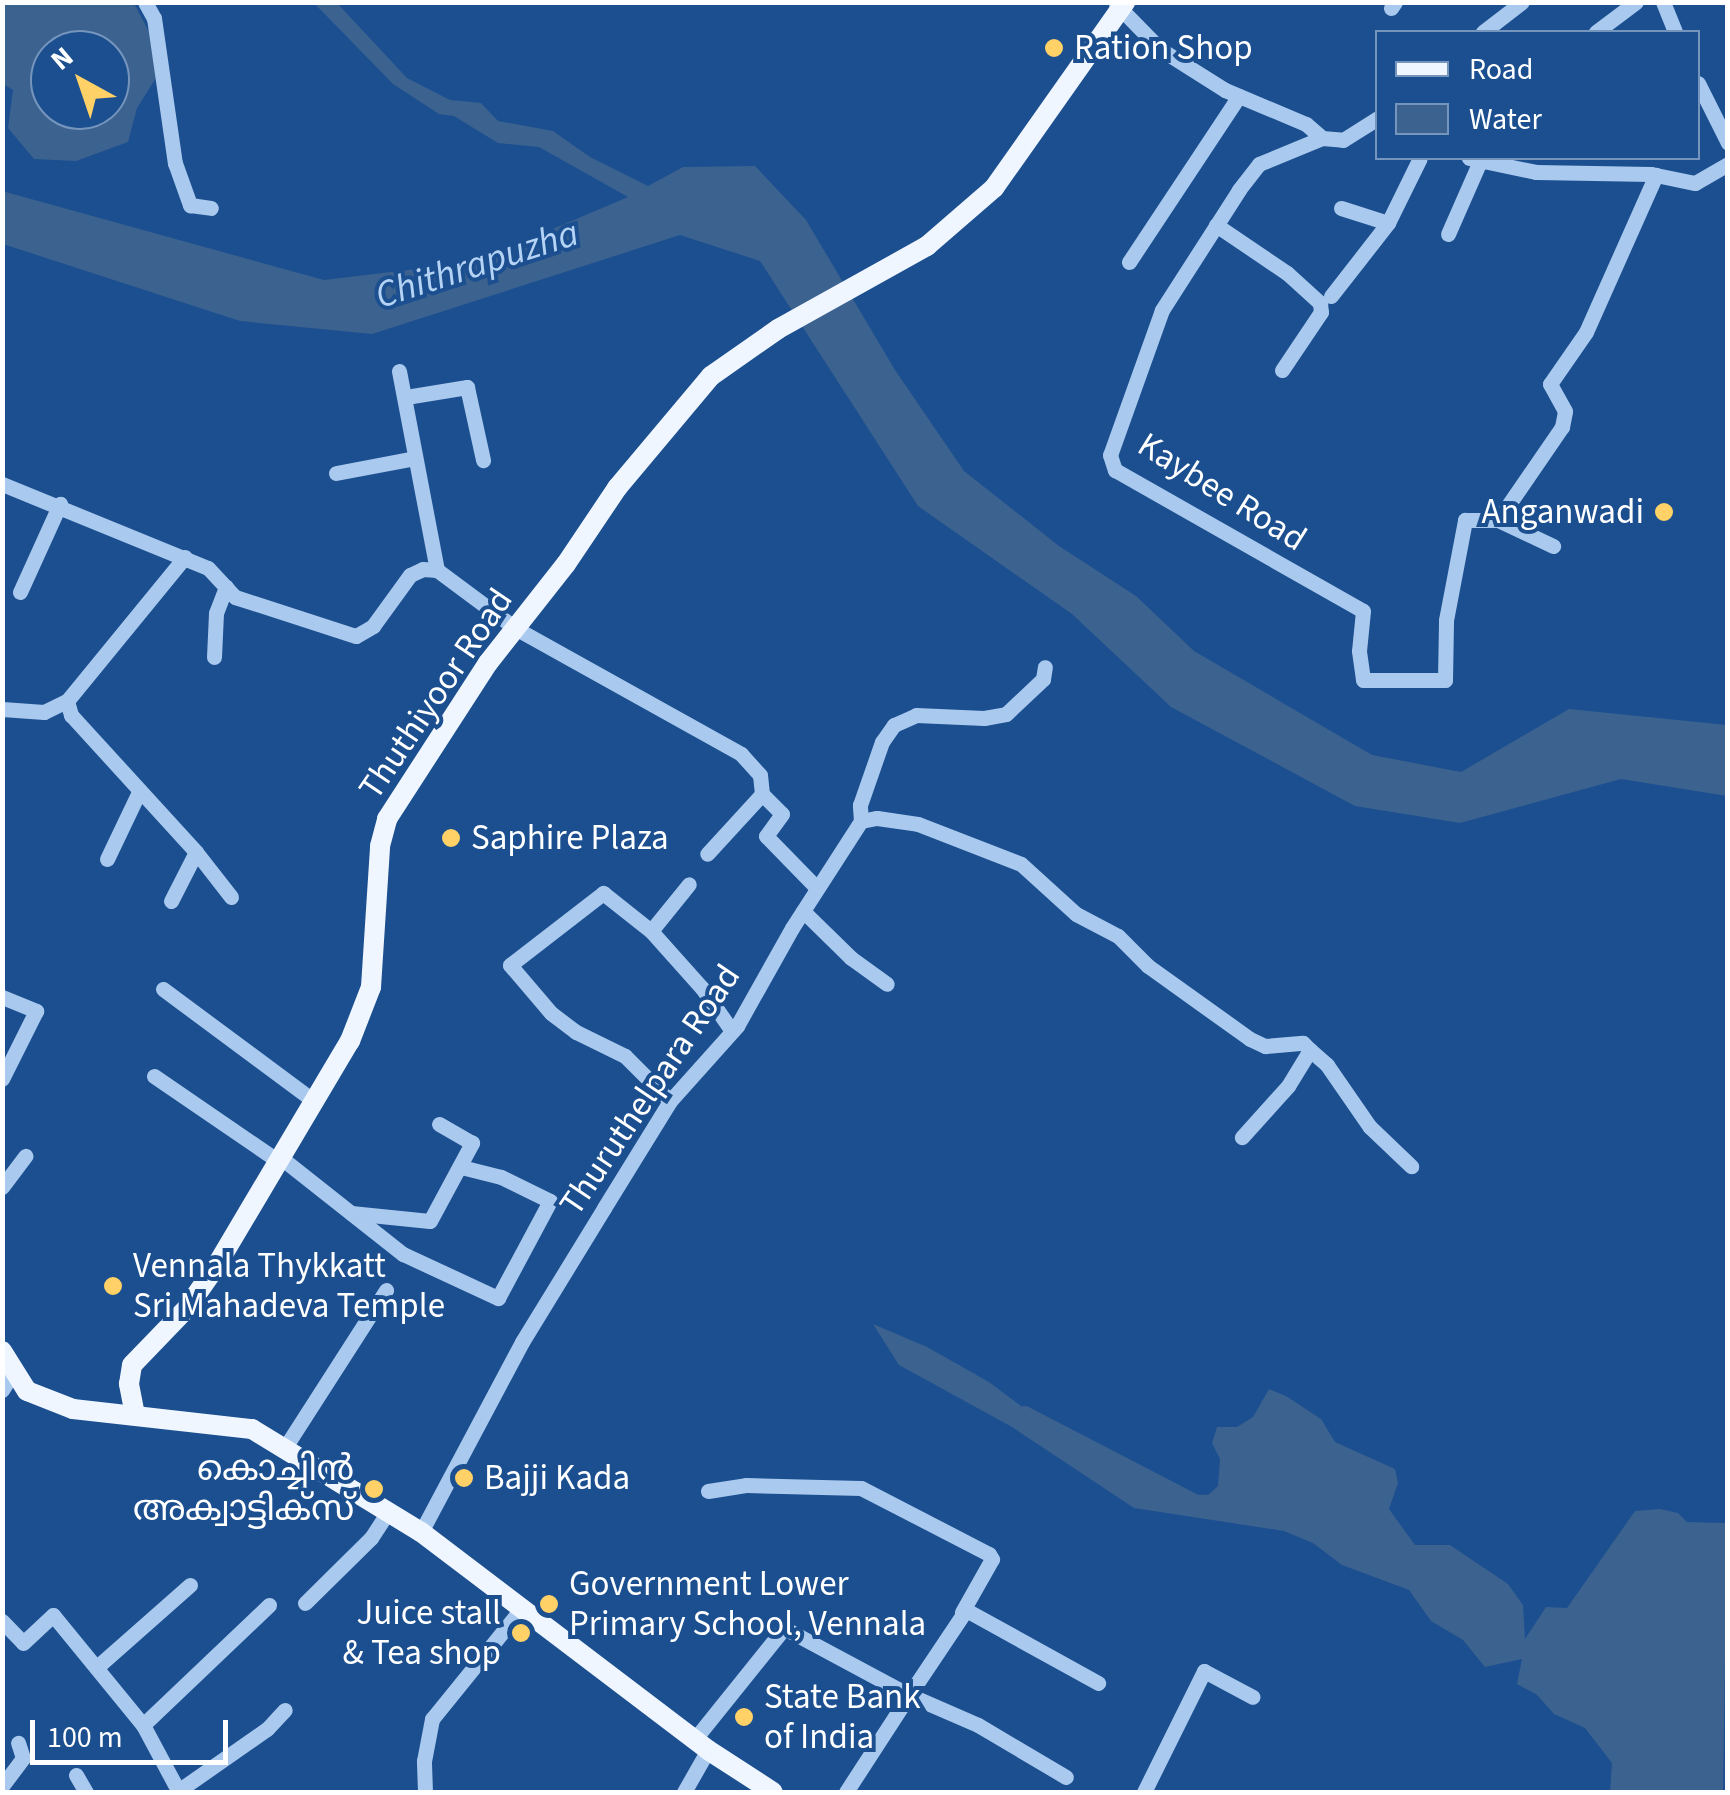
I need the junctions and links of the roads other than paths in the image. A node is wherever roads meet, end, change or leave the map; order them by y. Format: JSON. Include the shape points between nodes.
{"nodes":[{"id":1,"x":145,"y":2,"type":"edge"},
{"id":2,"x":1636,"y":2,"type":"edge"},
{"id":3,"x":1663,"y":2,"type":"edge"},
{"id":4,"x":1521,"y":3,"type":"edge"},
{"id":5,"x":1120,"y":5,"type":"edge"},
{"id":6,"x":1485,"y":30,"type":"edge"},
{"id":7,"x":1599,"y":30,"type":"edge"},
{"id":8,"x":1674,"y":30,"type":"edge"},
{"id":9,"x":1700,"y":87,"type":"edge"},
{"id":10,"x":1239,"y":96,"type":"junction"},
{"id":11,"x":1375,"y":122,"type":"edge"},
{"id":12,"x":1322,"y":138,"type":"junction"},
{"id":13,"x":1728,"y":143,"type":"edge"},
{"id":14,"x":1419,"y":160,"type":"edge"},
{"id":15,"x":1474,"y":160,"type":"edge"},
{"id":16,"x":1480,"y":160,"type":"edge"},
{"id":17,"x":1728,"y":164,"type":"edge"},
{"id":18,"x":1656,"y":174,"type":"junction"},
{"id":19,"x":211,"y":208,"type":"dead end"},
{"id":20,"x":1342,"y":208,"type":"dead end"},
{"id":21,"x":1388,"y":223,"type":"junction"},
{"id":22,"x":1216,"y":226,"type":"junction"},
{"id":23,"x":1448,"y":234,"type":"dead end"},
{"id":24,"x":1129,"y":262,"type":"dead end"},
{"id":25,"x":1331,"y":296,"type":"dead end"},
{"id":26,"x":1282,"y":370,"type":"dead end"},
{"id":27,"x":399,"y":371,"type":"dead end"},
{"id":28,"x":406,"y":397,"type":"junction"},
{"id":29,"x":415,"y":458,"type":"junction"},
{"id":30,"x":483,"y":460,"type":"dead end"},
{"id":31,"x":336,"y":473,"type":"dead end"},
{"id":32,"x":2,"y":484,"type":"edge"},
{"id":33,"x":60,"y":504,"type":"junction"},
{"id":34,"x":1498,"y":520,"type":"junction"},
{"id":35,"x":1553,"y":546,"type":"dead end"},
{"id":36,"x":185,"y":557,"type":"junction"},
{"id":37,"x":436,"y":570,"type":"junction"},
{"id":38,"x":226,"y":588,"type":"junction"},
{"id":39,"x":20,"y":592,"type":"dead end"},
{"id":40,"x":515,"y":628,"type":"junction"},
{"id":41,"x":214,"y":657,"type":"dead end"},
{"id":42,"x":1045,"y":667,"type":"dead end"},
{"id":43,"x":67,"y":701,"type":"junction"},
{"id":44,"x":2,"y":710,"type":"edge"},
{"id":45,"x":139,"y":792,"type":"junction"},
{"id":46,"x":762,"y":794,"type":"junction"},
{"id":47,"x":861,"y":821,"type":"junction"},
{"id":48,"x":196,"y":852,"type":"junction"},
{"id":49,"x":707,"y":854,"type":"dead end"},
{"id":50,"x":106,"y":859,"type":"dead end"},
{"id":51,"x":690,"y":884,"type":"dead end"},
{"id":52,"x":817,"y":888,"type":"junction"},
{"id":53,"x":232,"y":896,"type":"dead end"},
{"id":54,"x":171,"y":901,"type":"dead end"},
{"id":55,"x":802,"y":911,"type":"junction"},
{"id":56,"x":650,"y":932,"type":"junction"},
{"id":57,"x":887,"y":984,"type":"dead end"},
{"id":58,"x":162,"y":989,"type":"dead end"},
{"id":59,"x":2,"y":997,"type":"edge"},
{"id":60,"x":732,"y":1031,"type":"junction"},
{"id":61,"x":1310,"y":1050,"type":"junction"},
{"id":62,"x":154,"y":1076,"type":"dead end"},
{"id":63,"x":2,"y":1078,"type":"edge"},
{"id":64,"x":314,"y":1100,"type":"junction"},
{"id":65,"x":670,"y":1101,"type":"junction"},
{"id":66,"x":438,"y":1124,"type":"dead end"},
{"id":67,"x":1242,"y":1137,"type":"dead end"},
{"id":68,"x":26,"y":1156,"type":"dead end"},
{"id":69,"x":279,"y":1159,"type":"junction"},
{"id":70,"x":1411,"y":1166,"type":"dead end"},
{"id":71,"x":461,"y":1167,"type":"junction"},
{"id":72,"x":2,"y":1186,"type":"edge"},
{"id":73,"x":347,"y":1213,"type":"junction"},
{"id":74,"x":395,"y":1218,"type":"junction"},
{"id":75,"x":386,"y":1242,"type":"junction"},
{"id":76,"x":386,"y":1290,"type":"dead end"},
{"id":77,"x":2,"y":1351,"type":"edge"},
{"id":78,"x":14,"y":1371,"type":"junction"},
{"id":79,"x":2,"y":1390,"type":"edge"},
{"id":80,"x":134,"y":1415,"type":"junction"},
{"id":81,"x":284,"y":1449,"type":"junction"},
{"id":82,"x":708,"y":1490,"type":"dead end"},
{"id":83,"x":388,"y":1512,"type":"junction"},
{"id":84,"x":421,"y":1532,"type":"junction"},
{"id":85,"x":190,"y":1585,"type":"dead end"},
{"id":86,"x":305,"y":1602,"type":"dead end"},
{"id":87,"x":270,"y":1605,"type":"dead end"},
{"id":88,"x":521,"y":1609,"type":"junction"},
{"id":89,"x":962,"y":1612,"type":"junction"},
{"id":90,"x":4,"y":1626,"type":"edge"},
{"id":91,"x":97,"y":1667,"type":"junction"},
{"id":92,"x":1098,"y":1683,"type":"dead end"},
{"id":93,"x":909,"y":1695,"type":"junction"},
{"id":94,"x":1253,"y":1697,"type":"dead end"},
{"id":95,"x":285,"y":1710,"type":"dead end"},
{"id":96,"x":143,"y":1726,"type":"junction"},
{"id":97,"x":18,"y":1744,"type":"dead end"},
{"id":98,"x":701,"y":1745,"type":"junction"},
{"id":99,"x":76,"y":1775,"type":"dead end"},
{"id":100,"x":1066,"y":1777,"type":"dead end"},
{"id":101,"x":2,"y":1786,"type":"edge"},
{"id":102,"x":86,"y":1792,"type":"edge"},
{"id":103,"x":179,"y":1792,"type":"edge"},
{"id":104,"x":425,"y":1792,"type":"edge"},
{"id":105,"x":684,"y":1792,"type":"edge"},
{"id":106,"x":773,"y":1792,"type":"edge"},
{"id":107,"x":846,"y":1792,"type":"edge"},
{"id":108,"x":1144,"y":1792,"type":"edge"}],
"edges":[{"from":1,"to":19,"type":"street","via":[[154,18],[174,163],[190,205]]},
{"from":2,"to":7,"type":"street"},
{"from":3,"to":8,"type":"street"},
{"from":4,"to":6,"type":"street"},
{"from":5,"to":10,"type":"street","via":[[1160,49]]},
{"from":5,"to":40,"type":"main road","name":"Thuthiyoor Road","via":[[994,188],[927,246],[778,329],[711,376],[617,488]]},
{"from":9,"to":13,"type":"street"},
{"from":10,"to":12,"type":"street","via":[[1306,124]]},
{"from":10,"to":24,"type":"street"},
{"from":11,"to":12,"type":"street","name":"Kaybee Road","via":[[1343,140]]},
{"from":12,"to":22,"type":"street","name":"Kaybee Road","via":[[1258,164]]},
{"from":14,"to":21,"type":"street"},
{"from":15,"to":23,"type":"street"},
{"from":16,"to":18,"type":"street","via":[[1576,175]]},
{"from":17,"to":18,"type":"street","via":[[1695,182]]},
{"from":18,"to":34,"type":"street","via":[[1586,332],[1550,384],[1565,412],[1562,427]]},
{"from":20,"to":21,"type":"street"},
{"from":21,"to":25,"type":"street"},
{"from":22,"to":26,"type":"street","via":[[1320,303],[1322,312]]},
{"from":22,"to":34,"type":"street","name":"Kaybee Road","via":[[1162,310],[1110,454],[1115,470],[1363,611],[1363,680],[1445,680],[1446,620],[1465,520]]},
{"from":27,"to":28,"type":"street"},
{"from":28,"to":29,"type":"street"},
{"from":28,"to":30,"type":"street","via":[[466,388]]},
{"from":29,"to":31,"type":"street"},
{"from":29,"to":37,"type":"street"},
{"from":32,"to":33,"type":"street"},
{"from":33,"to":36,"type":"street"},
{"from":33,"to":39,"type":"street"},
{"from":34,"to":35,"type":"street"},
{"from":36,"to":38,"type":"street","via":[[208,568]]},
{"from":36,"to":43,"type":"street"},
{"from":37,"to":38,"type":"street","via":[[410,575],[374,626],[356,636]]},
{"from":37,"to":40,"type":"street"},
{"from":38,"to":41,"type":"street","via":[[216,613]]},
{"from":40,"to":46,"type":"street","via":[[740,754],[760,775]]},
{"from":40,"to":64,"type":"main road","name":"Thuthiyoor Road","via":[[387,819],[371,987],[350,1041]]},
{"from":42,"to":47,"type":"street","via":[[1043,679],[1006,714],[916,715],[894,725],[860,806]]},
{"from":43,"to":44,"type":"street","via":[[44,712]]},
{"from":43,"to":45,"type":"street"},
{"from":45,"to":48,"type":"street"},
{"from":45,"to":50,"type":"street"},
{"from":46,"to":49,"type":"street"},
{"from":46,"to":52,"type":"street","via":[[782,814],[766,836]]},
{"from":47,"to":52,"type":"street","name":"Thuruthelpara Road"},
{"from":47,"to":61,"type":"street","via":[[918,824],[1020,864],[1076,914],[1118,936],[1148,966],[1250,1039]]},
{"from":48,"to":53,"type":"street"},
{"from":48,"to":54,"type":"street"},
{"from":51,"to":56,"type":"street"},
{"from":52,"to":55,"type":"street","name":"Thuruthelpara Road"},
{"from":55,"to":57,"type":"street"},
{"from":55,"to":60,"type":"street","name":"Thuruthelpara Road"},
{"from":56,"to":60,"type":"street"},
{"from":56,"to":65,"type":"street","via":[[604,893],[510,964],[552,1013],[624,1056]]},
{"from":58,"to":64,"type":"street"},
{"from":59,"to":63,"type":"street","via":[[36,1011]]},
{"from":60,"to":65,"type":"street","name":"Thuruthelpara Road"},
{"from":61,"to":67,"type":"street"},
{"from":61,"to":70,"type":"street","via":[[1370,1127]]},
{"from":62,"to":69,"type":"street"},
{"from":64,"to":69,"type":"main road","name":"Thuthiyoor Road"},
{"from":65,"to":84,"type":"street","name":"Thuruthelpara Road","via":[[522,1342]]},
{"from":66,"to":71,"type":"street","via":[[472,1143]]},
{"from":68,"to":72,"type":"street"},
{"from":69,"to":73,"type":"street"},
{"from":69,"to":80,"type":"main road","name":"Thuthiyoor Road","via":[[187,1308],[132,1365]]},
{"from":71,"to":74,"type":"street","via":[[430,1221]]},
{"from":71,"to":75,"type":"street","via":[[550,1201],[498,1298],[426,1268]]},
{"from":73,"to":74,"type":"street"},
{"from":73,"to":75,"type":"street"},
{"from":74,"to":75,"type":"street"},
{"from":76,"to":81,"type":"street"},
{"from":77,"to":78,"type":"main road"},
{"from":78,"to":79,"type":"street"},
{"from":78,"to":80,"type":"main road","via":[[27,1391],[73,1409]]},
{"from":80,"to":81,"type":"main road","via":[[252,1429]]},
{"from":81,"to":83,"type":"main road"},
{"from":82,"to":89,"type":"street","via":[[861,1488],[989,1554]]},
{"from":83,"to":84,"type":"main road"},
{"from":83,"to":86,"type":"street"},
{"from":84,"to":88,"type":"main road"},
{"from":85,"to":91,"type":"street"},
{"from":87,"to":96,"type":"street"},
{"from":88,"to":98,"type":"main road"},
{"from":88,"to":104,"type":"street","via":[[432,1718]]},
{"from":89,"to":92,"type":"street"},
{"from":89,"to":93,"type":"street"},
{"from":90,"to":91,"type":"street","via":[[23,1643],[53,1615]]},
{"from":91,"to":96,"type":"street"},
{"from":93,"to":98,"type":"street","via":[[784,1628]]},
{"from":93,"to":100,"type":"street","via":[[978,1725]]},
{"from":93,"to":107,"type":"street"},
{"from":94,"to":108,"type":"street","via":[[1204,1672]]},
{"from":95,"to":103,"type":"street"},
{"from":96,"to":103,"type":"street"},
{"from":97,"to":101,"type":"street","via":[[23,1758]]},
{"from":98,"to":105,"type":"street"},
{"from":98,"to":106,"type":"main road"},
{"from":99,"to":102,"type":"street"}]}
